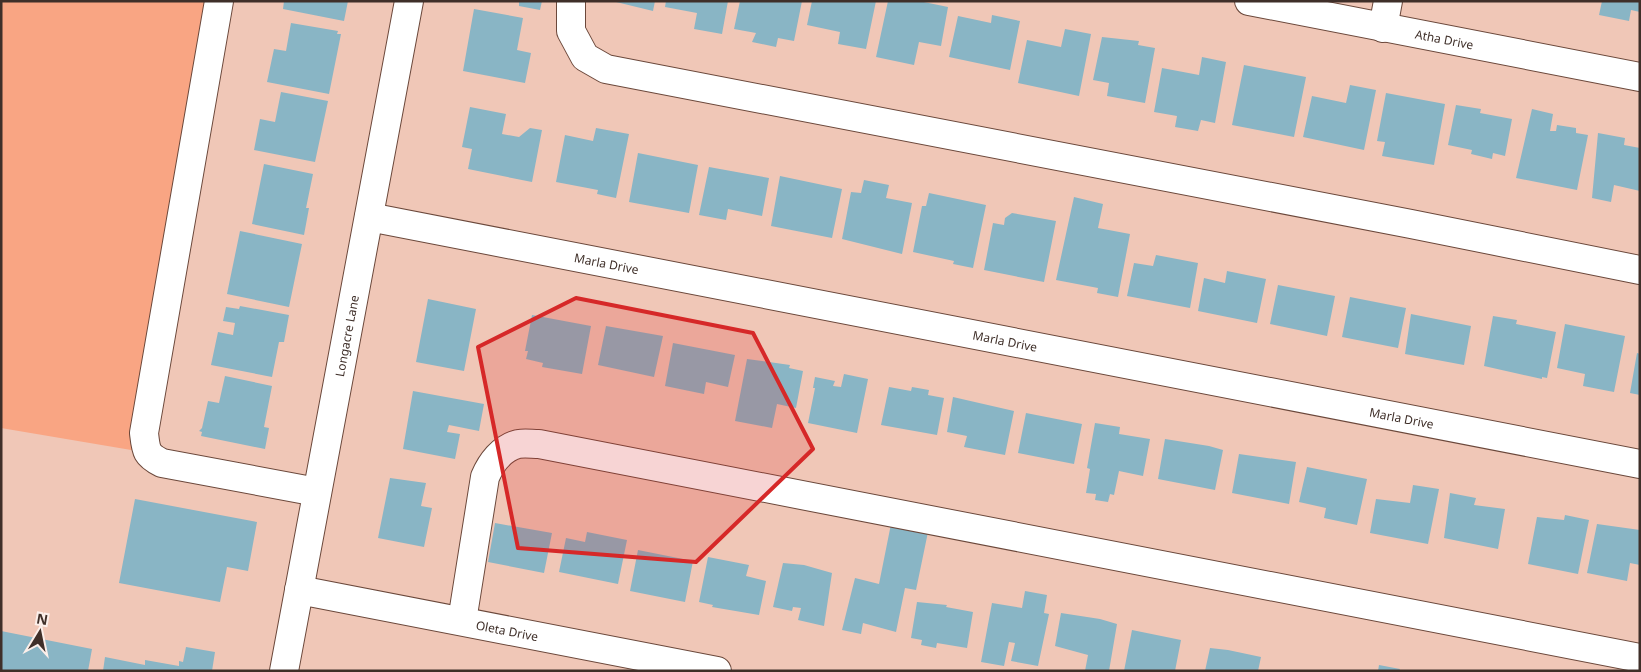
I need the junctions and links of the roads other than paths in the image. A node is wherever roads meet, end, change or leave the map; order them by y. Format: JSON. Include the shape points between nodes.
{"nodes":[{"id":1,"x":219,"y":1,"type":"edge"},
{"id":2,"x":409,"y":1,"type":"edge"},
{"id":3,"x":571,"y":1,"type":"edge"},
{"id":4,"x":1249,"y":1,"type":"edge"},
{"id":5,"x":1388,"y":1,"type":"edge"},
{"id":6,"x":1383,"y":28,"type":"junction"},
{"id":7,"x":1640,"y":77,"type":"edge"},
{"id":8,"x":369,"y":217,"type":"junction"},
{"id":9,"x":1640,"y":270,"type":"edge"},
{"id":10,"x":1640,"y":464,"type":"edge"},
{"id":11,"x":317,"y":492,"type":"junction"},
{"id":12,"x":299,"y":590,"type":"junction"},
{"id":13,"x":462,"y":621,"type":"junction"},
{"id":14,"x":1640,"y":658,"type":"edge"},
{"id":15,"x":284,"y":671,"type":"edge"},
{"id":16,"x":717,"y":671,"type":"edge"}],
"edges":[{"from":1,"to":11,"type":"street","via":[[144,434],[145,446],[150,457],[162,463]]},
{"from":2,"to":8,"type":"street","name":"Longacre Lane"},
{"from":3,"to":9,"type":"street","via":[[571,31],[585,57],[606,69]]},
{"from":4,"to":6,"type":"street","name":"Atha Drive"},
{"from":5,"to":6,"type":"street"},
{"from":6,"to":7,"type":"street","name":"Atha Drive"},
{"from":8,"to":10,"type":"street","name":"Marla Drive"},
{"from":8,"to":11,"type":"street","name":"Longacre Lane"},
{"from":11,"to":12,"type":"street","name":"Longacre Lane"},
{"from":12,"to":13,"type":"street","name":"Oleta Drive"},
{"from":12,"to":15,"type":"street","name":"Longacre Lane"},
{"from":13,"to":14,"type":"street","via":[[485,477],[491,463],[503,451],[518,444],[539,444]]},
{"from":13,"to":16,"type":"street","name":"Oleta Drive"}]}
